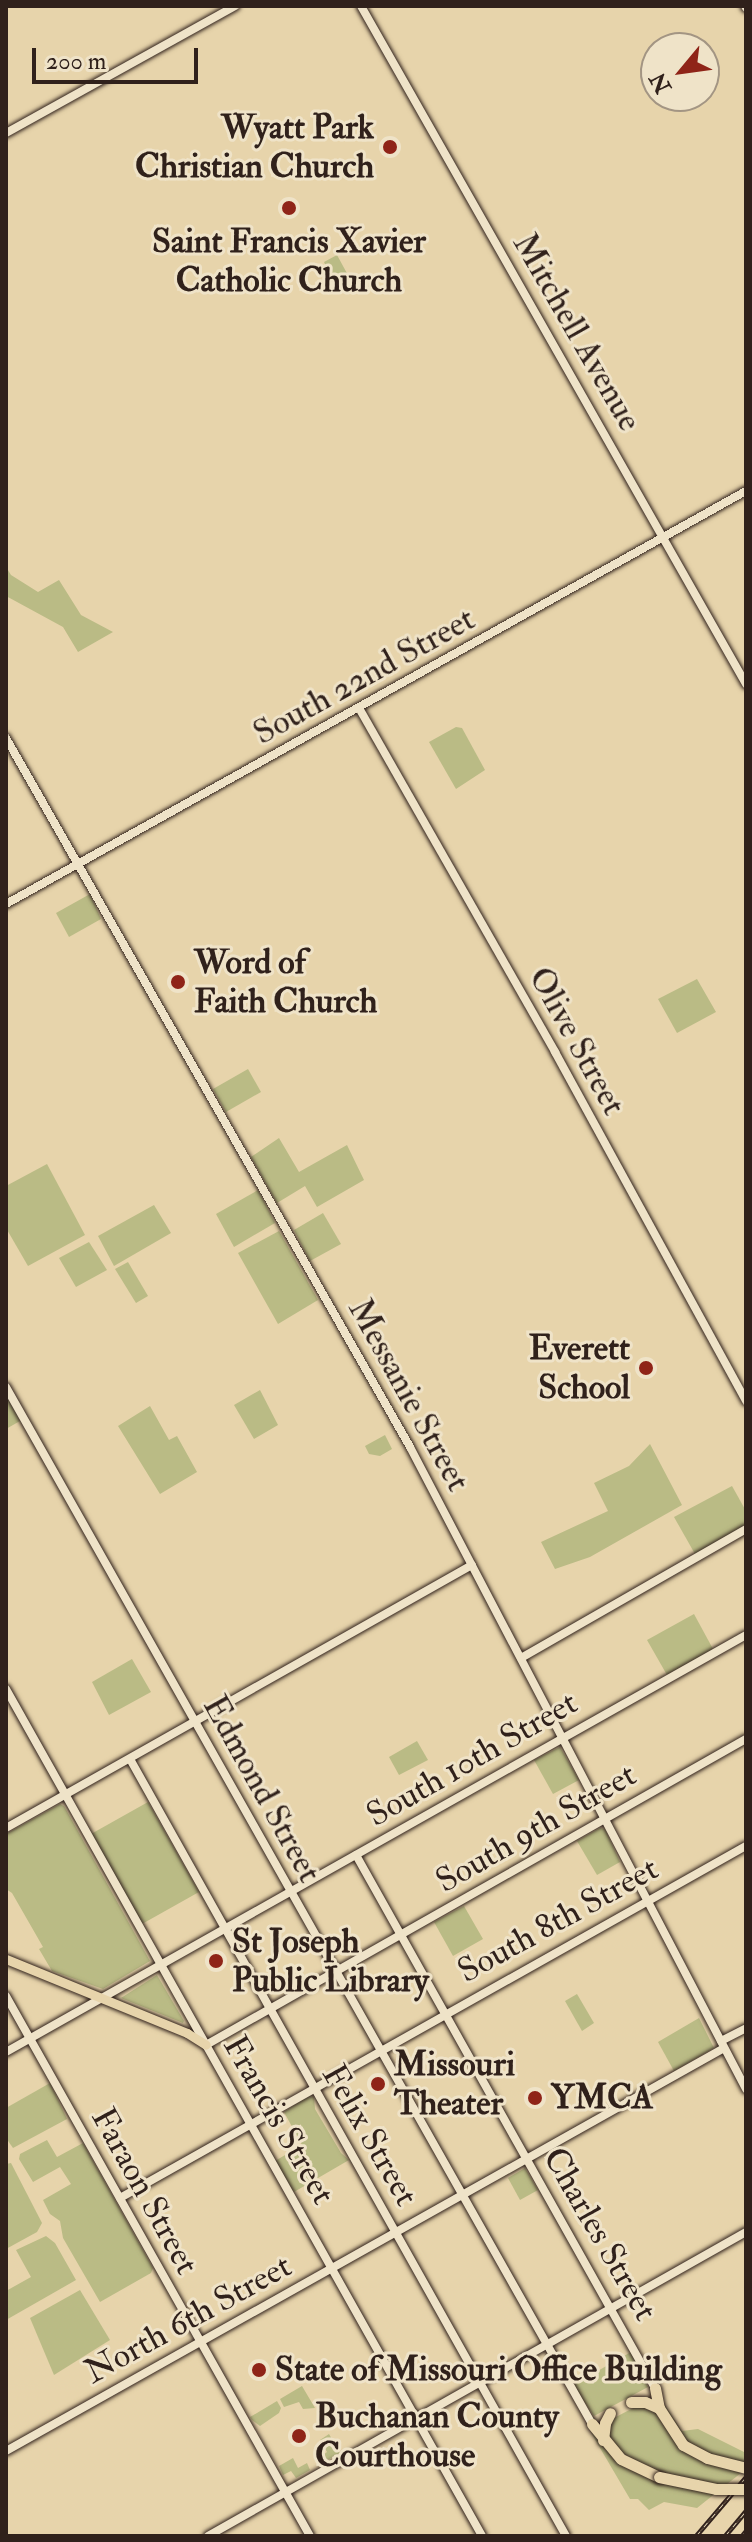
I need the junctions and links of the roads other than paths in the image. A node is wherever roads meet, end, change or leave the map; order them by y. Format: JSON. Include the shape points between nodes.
{"nodes":[{"id":1,"x":235,"y":6,"type":"edge"},
{"id":2,"x":361,"y":6,"type":"edge"},
{"id":3,"x":6,"y":133,"type":"edge"},
{"id":4,"x":746,"y":491,"type":"edge"},
{"id":5,"x":665,"y":537,"type":"junction"},
{"id":6,"x":746,"y":684,"type":"edge"},
{"id":7,"x":359,"y":708,"type":"junction"},
{"id":8,"x":6,"y":738,"type":"edge"},
{"id":9,"x":78,"y":864,"type":"junction"},
{"id":10,"x":6,"y":904,"type":"edge"},
{"id":11,"x":6,"y":1387,"type":"edge"},
{"id":12,"x":746,"y":1401,"type":"edge"},
{"id":13,"x":746,"y":1529,"type":"edge"},
{"id":14,"x":472,"y":1565,"type":"junction"},
{"id":15,"x":746,"y":1635,"type":"edge"},
{"id":16,"x":521,"y":1658,"type":"junction"},
{"id":17,"x":6,"y":1689,"type":"edge"},
{"id":18,"x":196,"y":1722,"type":"junction"},
{"id":19,"x":563,"y":1738,"type":"junction"},
{"id":20,"x":746,"y":1739,"type":"edge"},
{"id":21,"x":130,"y":1759,"type":"junction"},
{"id":22,"x":65,"y":1795,"type":"junction"},
{"id":23,"x":605,"y":1818,"type":"junction"},
{"id":24,"x":6,"y":1828,"type":"edge"},
{"id":25,"x":746,"y":1846,"type":"edge"},
{"id":26,"x":356,"y":1855,"type":"junction"},
{"id":27,"x":290,"y":1893,"type":"junction"},
{"id":28,"x":648,"y":1900,"type":"junction"},
{"id":29,"x":225,"y":1929,"type":"junction"},
{"id":30,"x":400,"y":1935,"type":"junction"},
{"id":31,"x":9,"y":1958,"type":"edge"},
{"id":32,"x":160,"y":1966,"type":"junction"},
{"id":33,"x":335,"y":1973,"type":"junction"},
{"id":34,"x":6,"y":1996,"type":"edge"},
{"id":35,"x":104,"y":1997,"type":"junction"},
{"id":36,"x":269,"y":2010,"type":"junction"},
{"id":37,"x":444,"y":2014,"type":"junction"},
{"id":38,"x":746,"y":2028,"type":"edge"},
{"id":39,"x":30,"y":2039,"type":"junction"},
{"id":40,"x":206,"y":2045,"type":"junction"},
{"id":41,"x":722,"y":2045,"type":"junction"},
{"id":42,"x":379,"y":2051,"type":"junction"},
{"id":43,"x":6,"y":2052,"type":"edge"},
{"id":44,"x":313,"y":2089,"type":"junction"},
{"id":45,"x":746,"y":2089,"type":"edge"},
{"id":46,"x":251,"y":2125,"type":"junction"},
{"id":47,"x":527,"y":2160,"type":"junction"},
{"id":48,"x":462,"y":2197,"type":"junction"},
{"id":49,"x":120,"y":2198,"type":"junction"},
{"id":50,"x":746,"y":2232,"type":"edge"},
{"id":51,"x":396,"y":2233,"type":"junction"},
{"id":52,"x":333,"y":2268,"type":"junction"},
{"id":53,"x":613,"y":2309,"type":"junction"},
{"id":54,"x":201,"y":2342,"type":"junction"},
{"id":55,"x":546,"y":2347,"type":"junction"},
{"id":56,"x":480,"y":2384,"type":"junction"},
{"id":57,"x":655,"y":2388,"type":"joint"},
{"id":58,"x":631,"y":2402,"type":"dead end"},
{"id":59,"x":659,"y":2408,"type":"junction"},
{"id":60,"x":610,"y":2413,"type":"dead end"},
{"id":61,"x":417,"y":2419,"type":"junction"},
{"id":62,"x":592,"y":2424,"type":"joint"},
{"id":63,"x":603,"y":2440,"type":"junction"},
{"id":64,"x":6,"y":2451,"type":"edge"},
{"id":65,"x":746,"y":2468,"type":"edge"},
{"id":66,"x":746,"y":2489,"type":"edge"},
{"id":67,"x":286,"y":2493,"type":"junction"},
{"id":68,"x":208,"y":2536,"type":"edge"},
{"id":69,"x":310,"y":2536,"type":"edge"},
{"id":70,"x":482,"y":2536,"type":"edge"},
{"id":71,"x":566,"y":2536,"type":"edge"}],
"edges":[{"from":1,"to":3,"type":"main road"},
{"from":2,"to":5,"type":"main road","name":"Mitchell Avenue"},
{"from":4,"to":5,"type":"main road","name":"South 22nd Street"},
{"from":5,"to":6,"type":"main road","name":"Mitchell Avenue"},
{"from":5,"to":7,"type":"main road","name":"South 22nd Street"},
{"from":7,"to":9,"type":"main road","name":"South 22nd Street"},
{"from":7,"to":12,"type":"main road","name":"Olive Street"},
{"from":8,"to":9,"type":"main road","name":"Messanie Street"},
{"from":9,"to":10,"type":"main road","name":"South 22nd Street"},
{"from":9,"to":14,"type":"main road","name":"Messanie Street"},
{"from":11,"to":18,"type":"main road","name":"Edmond Street"},
{"from":13,"to":16,"type":"main road"},
{"from":14,"to":16,"type":"main road","name":"Messanie Street"},
{"from":14,"to":18,"type":"main road"},
{"from":15,"to":19,"type":"main road","name":"South 10th Street"},
{"from":16,"to":19,"type":"main road","name":"Messanie Street"},
{"from":17,"to":22,"type":"main road","name":"Francis Street"},
{"from":18,"to":21,"type":"main road"},
{"from":18,"to":27,"type":"main road","name":"Edmond Street"},
{"from":19,"to":23,"type":"main road","name":"Messanie Street"},
{"from":19,"to":26,"type":"main road","name":"South 10th Street"},
{"from":20,"to":23,"type":"main road","name":"South 9th Street"},
{"from":21,"to":22,"type":"main road"},
{"from":21,"to":29,"type":"main road","name":"Felix Street"},
{"from":22,"to":24,"type":"main road"},
{"from":22,"to":32,"type":"main road","name":"Francis Street"},
{"from":23,"to":28,"type":"main road","name":"Messanie Street"},
{"from":23,"to":30,"type":"main road","name":"South 9th Street"},
{"from":25,"to":28,"type":"main road","name":"South 8th Street"},
{"from":26,"to":27,"type":"main road","name":"South 10th Street"},
{"from":26,"to":30,"type":"main road","name":"Charles Street"},
{"from":27,"to":29,"type":"main road","name":"South 10th Street"},
{"from":27,"to":33,"type":"main road","name":"Edmond Street"},
{"from":28,"to":37,"type":"main road","name":"South 8th Street"},
{"from":28,"to":41,"type":"main road","name":"Messanie Street"},
{"from":29,"to":32,"type":"main road","name":"South 10th Street"},
{"from":29,"to":36,"type":"main road","name":"Felix Street"},
{"from":30,"to":33,"type":"main road","name":"South 9th Street"},
{"from":30,"to":37,"type":"main road","name":"Charles Street"},
{"from":31,"to":35,"type":"main road"},
{"from":32,"to":35,"type":"main road","name":"South 10th Street"},
{"from":32,"to":40,"type":"main road","name":"Francis Street"},
{"from":33,"to":36,"type":"main road","name":"South 9th Street"},
{"from":33,"to":42,"type":"main road","name":"Edmond Street"},
{"from":34,"to":39,"type":"main road","name":"Faraon Street"},
{"from":35,"to":39,"type":"main road","name":"South 10th Street"},
{"from":35,"to":40,"type":"main road"},
{"from":36,"to":40,"type":"main road","name":"South 9th Street"},
{"from":36,"to":44,"type":"main road","name":"Felix Street"},
{"from":37,"to":42,"type":"main road","name":"South 8th Street"},
{"from":37,"to":47,"type":"main road","name":"Charles Street"},
{"from":38,"to":41,"type":"main road","name":"North 6th Street"},
{"from":39,"to":43,"type":"main road","name":"South 10th Street"},
{"from":39,"to":49,"type":"main road","name":"Faraon Street"},
{"from":40,"to":46,"type":"main road","name":"Francis Street"},
{"from":41,"to":45,"type":"main road","name":"Messanie Street"},
{"from":41,"to":47,"type":"main road","name":"North 6th Street"},
{"from":42,"to":44,"type":"main road","name":"South 8th Street"},
{"from":42,"to":48,"type":"main road","name":"Edmond Street"},
{"from":44,"to":46,"type":"main road","name":"South 8th Street"},
{"from":44,"to":51,"type":"main road","name":"Felix Street"},
{"from":46,"to":49,"type":"main road","name":"South 8th Street"},
{"from":46,"to":52,"type":"main road","name":"Francis Street"},
{"from":47,"to":48,"type":"main road","name":"North 6th Street"},
{"from":47,"to":53,"type":"main road","name":"Charles Street"},
{"from":48,"to":51,"type":"main road","name":"North 6th Street"},
{"from":48,"to":55,"type":"main road","name":"Edmond Street"},
{"from":49,"to":54,"type":"main road","name":"Faraon Street"},
{"from":50,"to":53,"type":"main road"},
{"from":51,"to":52,"type":"main road","name":"North 6th Street"},
{"from":51,"to":56,"type":"main road","name":"Felix Street"},
{"from":52,"to":54,"type":"main road","name":"North 6th Street"},
{"from":52,"to":61,"type":"main road","name":"Francis Street"},
{"from":53,"to":55,"type":"main road"},
{"from":53,"to":57,"type":"main road","name":"Charles Street"},
{"from":54,"to":64,"type":"main road","name":"North 6th Street"},
{"from":54,"to":67,"type":"main road","name":"Faraon Street"},
{"from":55,"to":56,"type":"main road"},
{"from":55,"to":62,"type":"main road","name":"Edmond Street"},
{"from":56,"to":61,"type":"main road"},
{"from":56,"to":71,"type":"main road","name":"Felix Street"},
{"from":57,"to":59,"type":"highway"},
{"from":58,"to":59,"type":"highway"},
{"from":59,"to":65,"type":"highway","via":[[683,2445]]},
{"from":60,"to":63,"type":"highway"},
{"from":61,"to":67,"type":"main road"},
{"from":61,"to":70,"type":"main road","name":"Francis Street"},
{"from":62,"to":63,"type":"highway"},
{"from":63,"to":66,"type":"highway","bridge":true,"via":[[621,2459],[659,2477],[716,2489]]},
{"from":67,"to":68,"type":"main road"},
{"from":67,"to":69,"type":"main road","name":"Faraon Street"}]}
